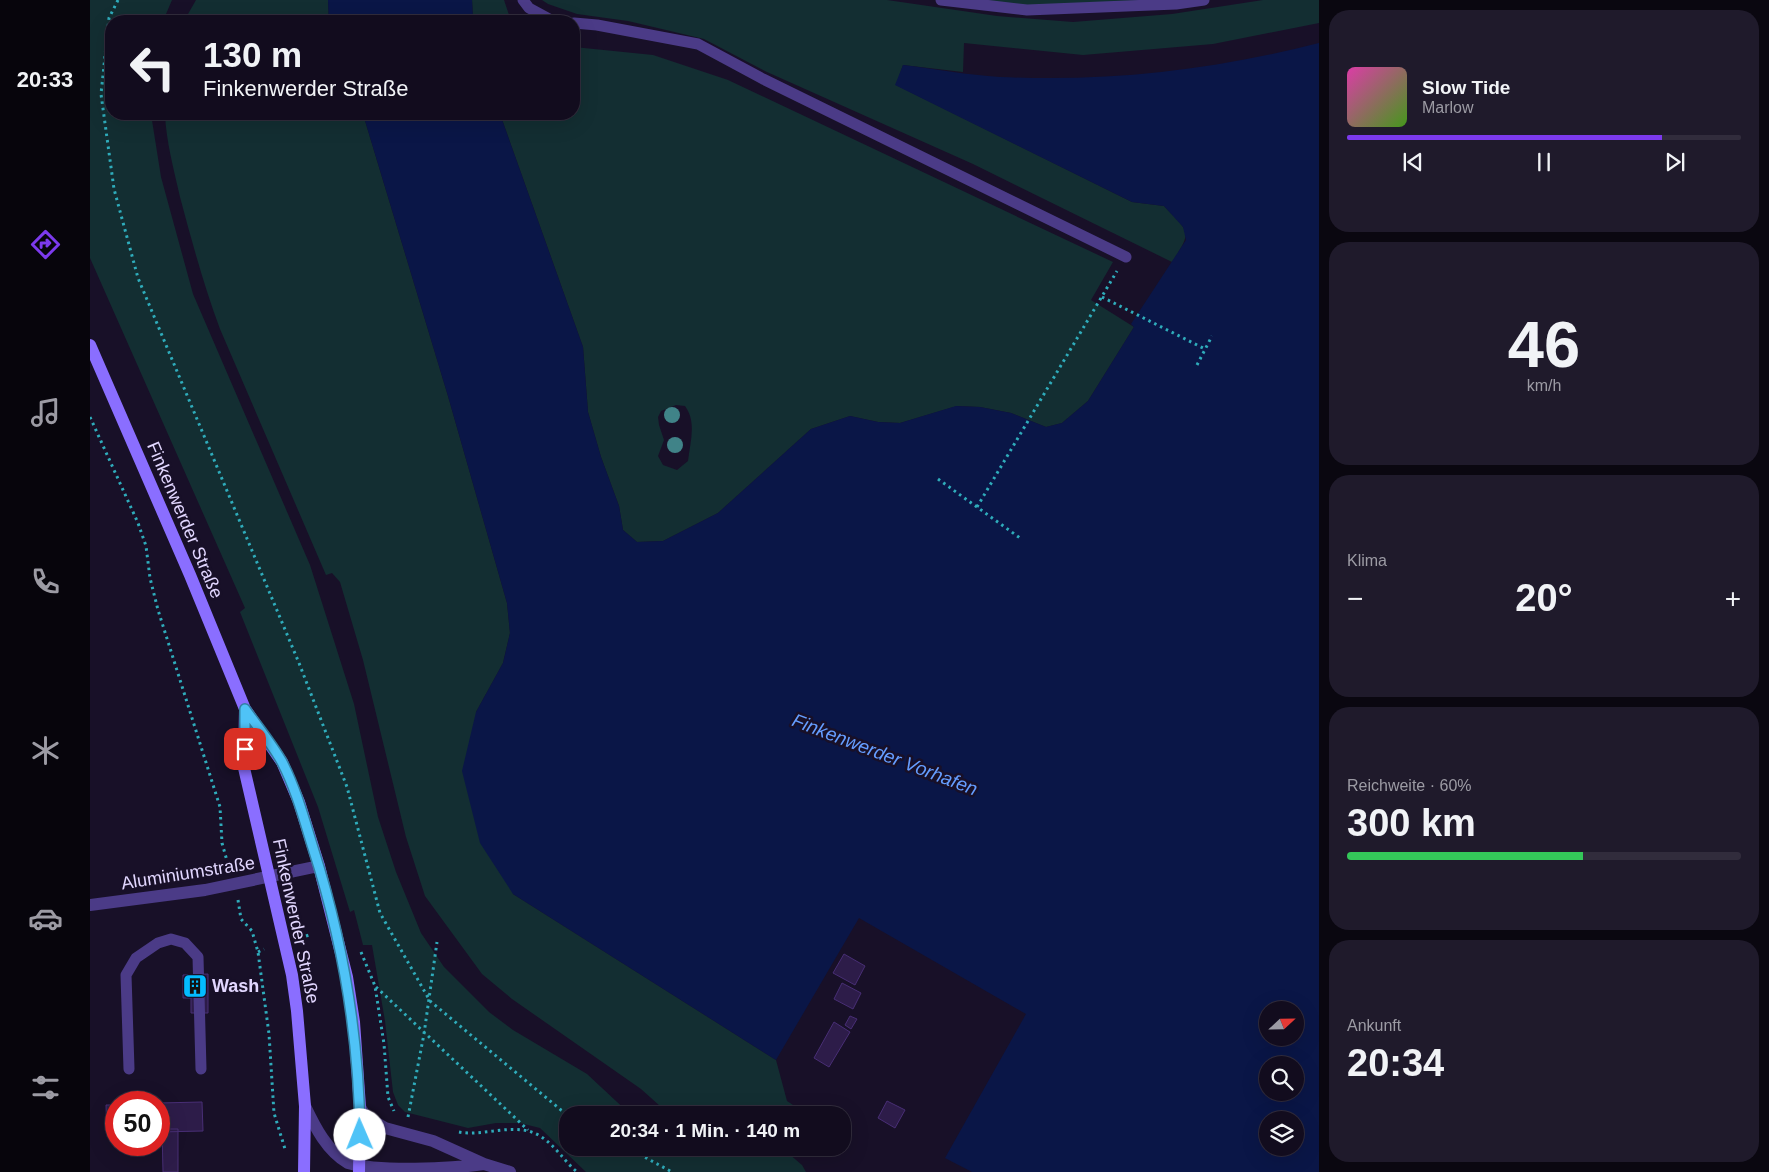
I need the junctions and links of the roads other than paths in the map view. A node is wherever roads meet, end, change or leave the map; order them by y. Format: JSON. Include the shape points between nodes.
{"nodes":[{"id":1,"x":523,"y":0,"type":"edge"},
{"id":2,"x":941,"y":0,"type":"edge"},
{"id":3,"x":1204,"y":0,"type":"edge"},
{"id":4,"x":542,"y":15,"type":"edge"},
{"id":5,"x":580,"y":23,"type":"edge"},
{"id":6,"x":1126,"y":257,"type":"road end"},
{"id":7,"x":90,"y":345,"type":"edge"},
{"id":8,"x":245,"y":709,"type":"junction"},
{"id":9,"x":319,"y":866,"type":"junction"},
{"id":10,"x":270,"y":878,"type":"junction"},
{"id":11,"x":90,"y":905,"type":"edge"},
{"id":12,"x":129,"y":1069,"type":"dead end"},
{"id":13,"x":201,"y":1069,"type":"dead end"},
{"id":14,"x":305,"y":1106,"type":"junction"},
{"id":15,"x":360,"y":1107,"type":"junction"},
{"id":16,"x":484,"y":1164,"type":"junction"},
{"id":17,"x":360,"y":1170,"type":"edge"},
{"id":18,"x":304,"y":1172,"type":"edge"},
{"id":19,"x":510,"y":1172,"type":"edge"}],
"edges":[{"from":1,"to":4,"type":"lane","via":[[529,8]]},
{"from":2,"to":3,"type":"lane","via":[[1027,10]]},
{"from":5,"to":6,"type":"lane","via":[[698,44]]},
{"from":7,"to":8,"type":"main road","name":"Finkenwerder Straße"},
{"from":8,"to":9,"type":"main road","name":"Finkenwerder Straße","via":[[282,762],[299,802]]},
{"from":8,"to":10,"type":"main road","name":"Finkenwerder Straße","via":[[244,768]]},
{"from":9,"to":10,"type":"street","name":"Aluminiumstraße"},
{"from":9,"to":15,"type":"main road","name":"Finkenwerder Straße","via":[[347,976]]},
{"from":10,"to":11,"type":"street","name":"Aluminiumstraße","via":[[176,895]]},
{"from":10,"to":14,"type":"main road","name":"Finkenwerder Straße","via":[[292,975]]},
{"from":12,"to":13,"type":"lane","via":[[125,986],[128,969],[136,958],[158,943],[171,939],[185,943],[198,957]]},
{"from":14,"to":17,"type":"street","via":[[323,1140],[341,1158]]},
{"from":14,"to":18,"type":"main road","name":"Finkenwerder Straße"},
{"from":15,"to":16,"type":"street","via":[[366,1117],[385,1128],[433,1142]]},
{"from":15,"to":17,"type":"main road","name":"Finkenwerder Straße"},
{"from":16,"to":17,"type":"street","via":[[423,1172]]},
{"from":16,"to":19,"type":"street"}]}
